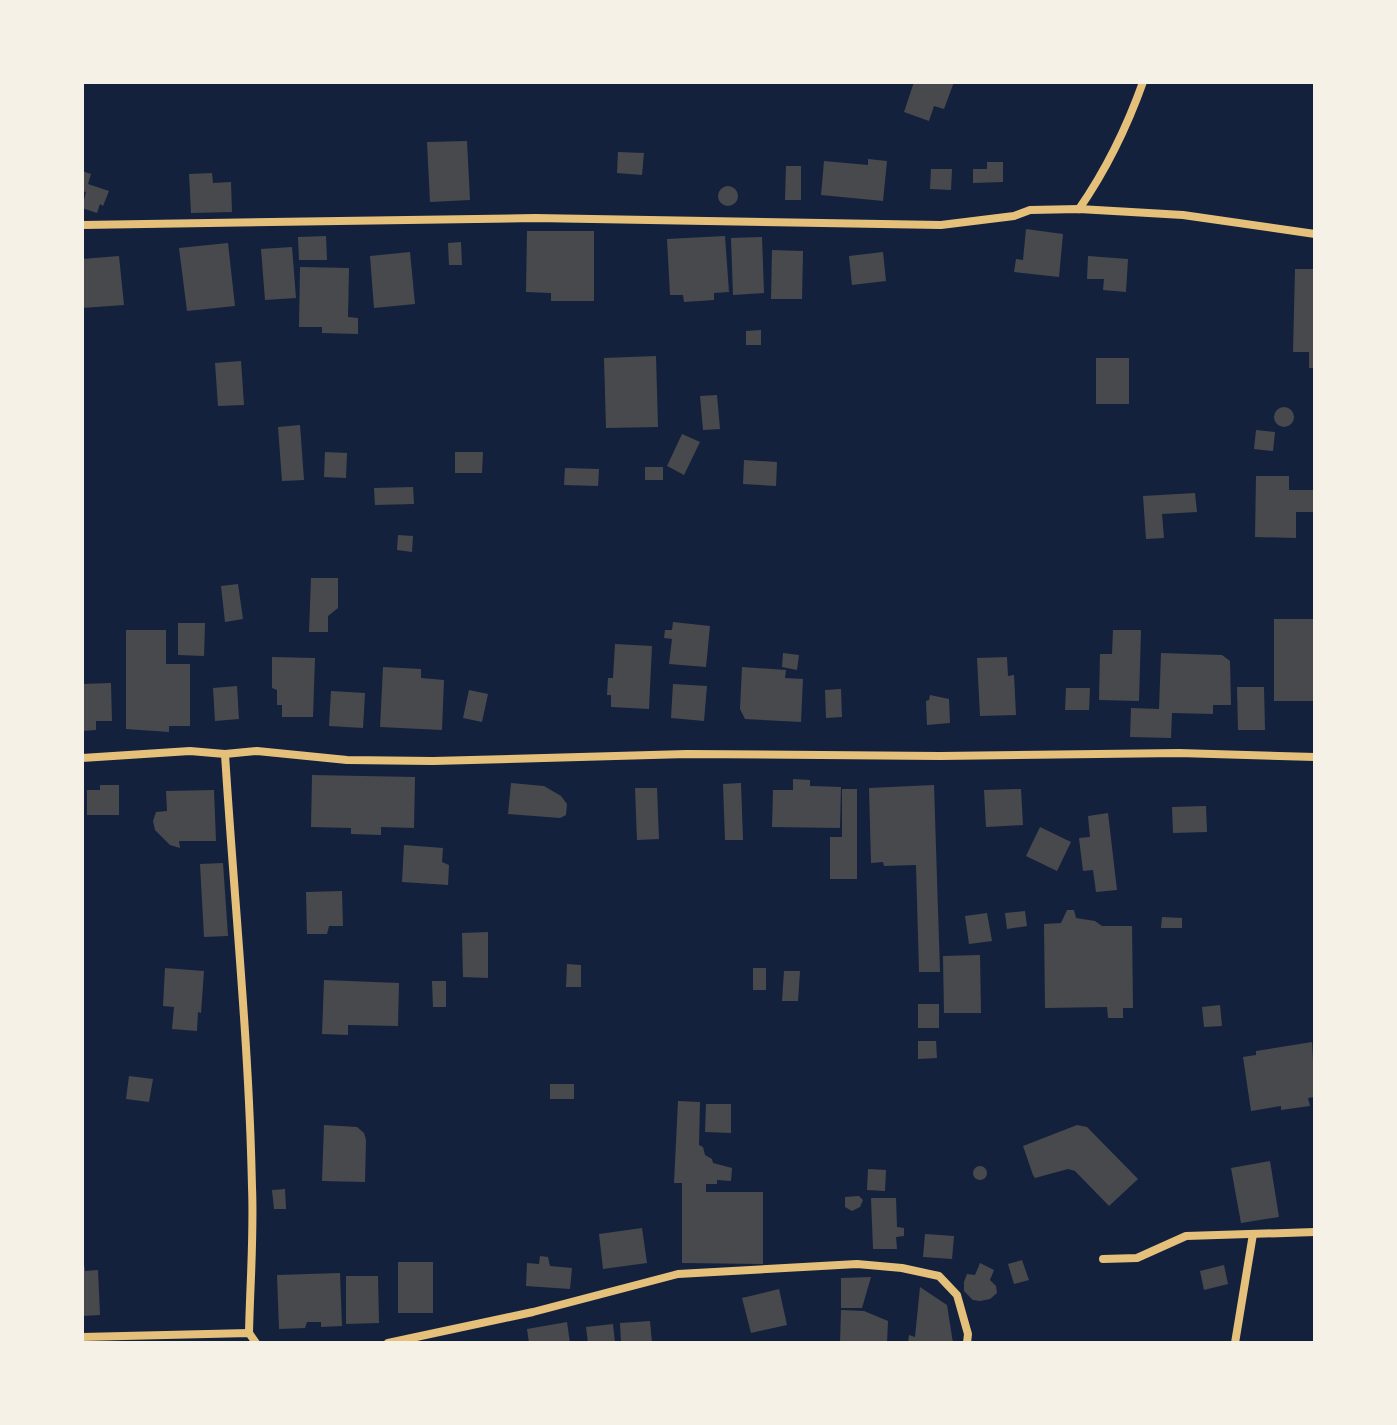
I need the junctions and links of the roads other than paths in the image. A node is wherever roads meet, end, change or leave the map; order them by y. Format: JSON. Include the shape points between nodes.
{"nodes":[{"id":1,"x":1143,"y":82,"type":"edge"},
{"id":2,"x":1079,"y":209,"type":"junction"},
{"id":3,"x":82,"y":225,"type":"edge"},
{"id":4,"x":1315,"y":234,"type":"edge"},
{"id":5,"x":225,"y":754,"type":"junction"},
{"id":6,"x":1315,"y":757,"type":"edge"},
{"id":7,"x":82,"y":758,"type":"edge"},
{"id":8,"x":1315,"y":1232,"type":"edge"},
{"id":9,"x":1253,"y":1234,"type":"junction"},
{"id":10,"x":1103,"y":1259,"type":"dead end"},
{"id":11,"x":249,"y":1333,"type":"junction"},
{"id":12,"x":82,"y":1337,"type":"edge"},
{"id":13,"x":256,"y":1343,"type":"edge"},
{"id":14,"x":388,"y":1343,"type":"edge"},
{"id":15,"x":967,"y":1343,"type":"edge"},
{"id":16,"x":1235,"y":1343,"type":"edge"}],
"edges":[{"from":1,"to":2,"type":"street"},
{"from":2,"to":3,"type":"street","via":[[1030,210],[941,225],[535,218]]},
{"from":2,"to":4,"type":"street","via":[[1183,215]]},
{"from":5,"to":6,"type":"street","via":[[257,751],[419,761],[687,754]]},
{"from":5,"to":7,"type":"street"},
{"from":5,"to":11,"type":"street","via":[[250,1128]]},
{"from":8,"to":9,"type":"street"},
{"from":9,"to":10,"type":"street","via":[[1186,1236],[1137,1258]]},
{"from":9,"to":16,"type":"street"},
{"from":11,"to":12,"type":"street"},
{"from":11,"to":13,"type":"street"},
{"from":14,"to":15,"type":"street","via":[[678,1274],[857,1264],[939,1276],[957,1295]]}]}
